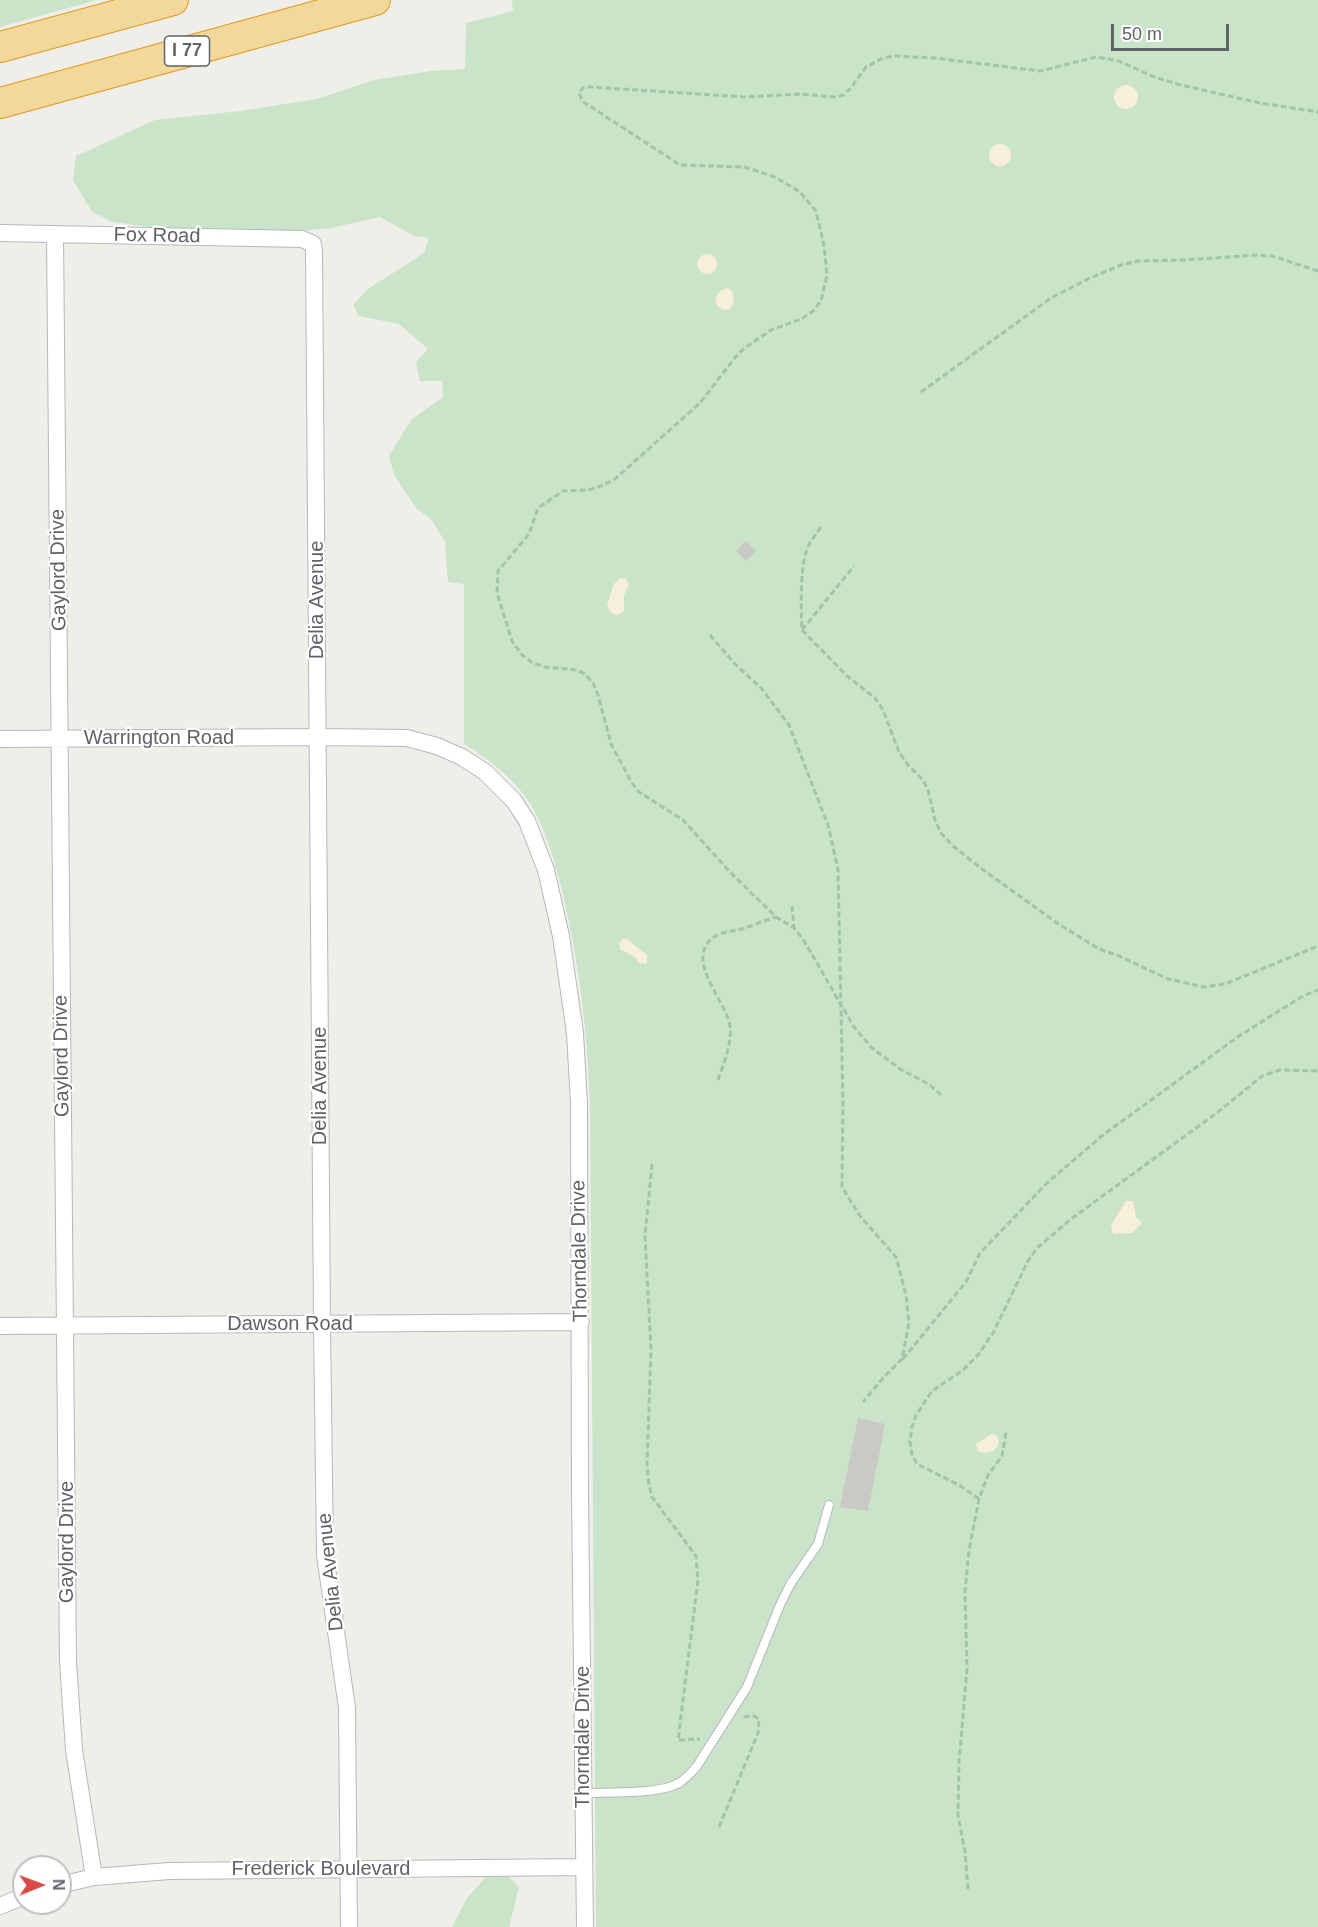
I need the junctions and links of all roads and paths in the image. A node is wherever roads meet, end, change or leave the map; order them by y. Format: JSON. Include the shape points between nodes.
{"nodes":[{"id":1,"x":173,"y":0,"type":"edge"},
{"id":2,"x":375,"y":0,"type":"edge"},
{"id":3,"x":0,"y":47,"type":"edge"},
{"id":4,"x":0,"y":104,"type":"edge"},
{"id":5,"x":1318,"y":112,"type":"edge"},
{"id":6,"x":0,"y":233,"type":"edge"},
{"id":7,"x":55,"y":234,"type":"junction"},
{"id":8,"x":313,"y":244,"type":"joint"},
{"id":9,"x":1318,"y":272,"type":"edge"},
{"id":10,"x":921,"y":392,"type":"dead end"},
{"id":11,"x":821,"y":527,"type":"dead end"},
{"id":12,"x":854,"y":566,"type":"dead end"},
{"id":13,"x":802,"y":630,"type":"junction"},
{"id":14,"x":710,"y":635,"type":"dead end"},
{"id":15,"x":319,"y":737,"type":"junction"},
{"id":16,"x":61,"y":738,"type":"junction"},
{"id":17,"x":0,"y":739,"type":"edge"},
{"id":18,"x":792,"y":906,"type":"dead end"},
{"id":19,"x":776,"y":917,"type":"junction"},
{"id":20,"x":794,"y":928,"type":"junction"},
{"id":21,"x":1318,"y":946,"type":"edge"},
{"id":22,"x":1318,"y":990,"type":"edge"},
{"id":23,"x":842,"y":1005,"type":"junction"},
{"id":24,"x":1318,"y":1071,"type":"edge"},
{"id":25,"x":718,"y":1080,"type":"dead end"},
{"id":26,"x":941,"y":1095,"type":"dead end"},
{"id":27,"x":652,"y":1164,"type":"dead end"},
{"id":28,"x":581,"y":1322,"type":"junction"},
{"id":29,"x":322,"y":1324,"type":"junction"},
{"id":30,"x":0,"y":1326,"type":"edge"},
{"id":31,"x":64,"y":1326,"type":"junction"},
{"id":32,"x":902,"y":1359,"type":"junction"},
{"id":33,"x":863,"y":1402,"type":"dead end"},
{"id":34,"x":1006,"y":1432,"type":"dead end"},
{"id":35,"x":979,"y":1499,"type":"junction"},
{"id":36,"x":829,"y":1505,"type":"dead end"},
{"id":37,"x":717,"y":1734,"type":"junction"},
{"id":38,"x":583,"y":1792,"type":"junction"},
{"id":39,"x":719,"y":1827,"type":"dead end"},
{"id":40,"x":583,"y":1867,"type":"junction"},
{"id":41,"x":349,"y":1869,"type":"junction"},
{"id":42,"x":94,"y":1876,"type":"junction"},
{"id":43,"x":72,"y":1882,"type":"edge"},
{"id":44,"x":968,"y":1889,"type":"dead end"},
{"id":45,"x":349,"y":1927,"type":"edge"},
{"id":46,"x":585,"y":1927,"type":"edge"}],
"edges":[{"from":1,"to":3,"type":"highway"},
{"from":2,"to":4,"type":"highway","number":"I 77"},
{"from":5,"to":19,"type":"path","via":[[1181,85],[1119,61],[1096,57],[1040,71],[895,56],[867,67],[850,89],[837,97],[745,97],[591,87],[579,92],[582,101],[680,165],[744,167],[775,177],[811,203],[820,225],[827,275],[821,301],[813,311],[753,341],[737,355],[700,403],[615,479],[588,490],[563,492],[538,508],[529,534],[504,562],[496,581],[512,640],[522,655],[545,667],[585,674],[598,695],[611,744],[639,792],[683,820]]},
{"from":6,"to":7,"type":"street","name":"Fox Road"},
{"from":7,"to":8,"type":"street","name":"Fox Road","via":[[302,239]]},
{"from":7,"to":16,"type":"street","name":"Gaylord Drive"},
{"from":8,"to":15,"type":"street","name":"Delia Avenue"},
{"from":9,"to":10,"type":"path","via":[[1272,256],[1257,255],[1121,265],[1051,298]]},
{"from":11,"to":13,"type":"path","via":[[805,555]]},
{"from":12,"to":13,"type":"path"},
{"from":13,"to":21,"type":"path","via":[[875,698],[899,752],[928,790],[941,833],[978,866],[1065,929],[1099,949],[1168,979],[1203,987],[1225,984]]},
{"from":14,"to":23,"type":"path","via":[[762,689],[789,725],[828,825],[838,870]]},
{"from":15,"to":16,"type":"street","name":"Warrington Road"},
{"from":15,"to":28,"type":"street","name":"Thorndale Drive","via":[[407,738],[437,746],[485,772],[514,801],[527,821],[546,870],[561,936],[575,1033]]},
{"from":15,"to":29,"type":"street","name":"Delia Avenue"},
{"from":16,"to":17,"type":"street","name":"Warrington Road"},
{"from":16,"to":31,"type":"street","name":"Gaylord Drive"},
{"from":18,"to":20,"type":"path"},
{"from":19,"to":20,"type":"path"},
{"from":19,"to":25,"type":"path","via":[[719,934],[708,943],[704,954],[710,984],[730,1025],[729,1048]]},
{"from":20,"to":23,"type":"path"},
{"from":22,"to":32,"type":"path","via":[[1239,1036],[1103,1135],[1047,1184],[980,1253],[966,1282]]},
{"from":23,"to":26,"type":"path","via":[[854,1027],[873,1048]]},
{"from":23,"to":32,"type":"path","via":[[842,1187],[860,1216],[896,1257],[909,1323]]},
{"from":24,"to":35,"type":"path","via":[[1280,1070],[1263,1076],[1037,1248],[978,1355],[932,1391],[912,1427],[910,1442],[917,1464]]},
{"from":27,"to":37,"type":"path","via":[[645,1236],[651,1349],[649,1485],[652,1497],[696,1556],[698,1567],[678,1740]]},
{"from":28,"to":29,"type":"street","name":"Dawson Road"},
{"from":28,"to":38,"type":"street","name":"Thorndale Drive"},
{"from":29,"to":31,"type":"street","name":"Dawson Road"},
{"from":29,"to":41,"type":"street","name":"Delia Avenue","via":[[325,1555],[347,1708]]},
{"from":30,"to":31,"type":"street","name":"Dawson Road"},
{"from":31,"to":42,"type":"street","name":"Gaylord Drive","via":[[68,1662],[74,1750]]},
{"from":32,"to":33,"type":"path"},
{"from":34,"to":35,"type":"path","via":[[1002,1456],[988,1475]]},
{"from":35,"to":44,"type":"path","via":[[965,1593],[967,1669],[959,1763],[958,1815]]},
{"from":36,"to":37,"type":"lane","via":[[818,1544],[790,1583],[747,1687]]},
{"from":37,"to":38,"type":"lane","via":[[697,1766],[677,1784],[655,1790]]},
{"from":37,"to":39,"type":"path","via":[[740,1718],[759,1719],[758,1733]]},
{"from":38,"to":40,"type":"street","name":"Thorndale Drive"},
{"from":40,"to":41,"type":"street","name":"Frederick Boulevard"},
{"from":40,"to":46,"type":"street","name":"Thorndale Drive"},
{"from":41,"to":42,"type":"street","name":"Frederick Boulevard"},
{"from":41,"to":45,"type":"street","name":"Delia Avenue"},
{"from":42,"to":43,"type":"street","name":"Frederick Boulevard"}]}
